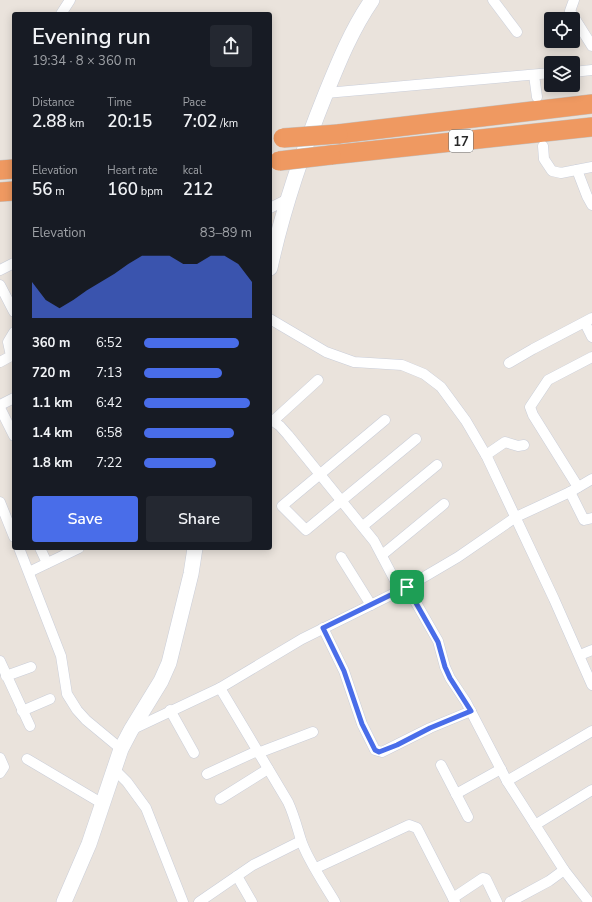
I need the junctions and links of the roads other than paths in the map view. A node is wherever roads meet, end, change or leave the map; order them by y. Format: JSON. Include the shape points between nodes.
{"nodes":[{"id":1,"x":70,"y":0,"type":"edge"},
{"id":2,"x":372,"y":0,"type":"edge"},
{"id":3,"x":493,"y":0,"type":"edge"},
{"id":4,"x":574,"y":0,"type":"edge"},
{"id":5,"x":62,"y":12,"type":"edge"},
{"id":6,"x":517,"y":32,"type":"dead end"},
{"id":7,"x":592,"y":46,"type":"edge"},
{"id":8,"x":592,"y":70,"type":"edge"},
{"id":9,"x":580,"y":71,"type":"edge"},
{"id":10,"x":544,"y":74,"type":"edge"},
{"id":11,"x":534,"y":75,"type":"junction"},
{"id":12,"x":326,"y":94,"type":"junction"},
{"id":13,"x":537,"y":97,"type":"dead end"},
{"id":14,"x":592,"y":104,"type":"edge"},
{"id":15,"x":592,"y":127,"type":"edge"},
{"id":16,"x":276,"y":139,"type":"edge"},
{"id":17,"x":543,"y":146,"type":"dead end"},
{"id":18,"x":274,"y":161,"type":"edge"},
{"id":19,"x":592,"y":167,"type":"edge"},
{"id":20,"x":12,"y":169,"type":"edge"},
{"id":21,"x":0,"y":170,"type":"edge"},
{"id":22,"x":577,"y":170,"type":"junction"},
{"id":23,"x":12,"y":191,"type":"edge"},
{"id":24,"x":0,"y":192,"type":"edge"},
{"id":25,"x":288,"y":199,"type":"junction"},
{"id":26,"x":592,"y":205,"type":"edge"},
{"id":27,"x":272,"y":207,"type":"edge"},
{"id":28,"x":272,"y":260,"type":"edge"},
{"id":29,"x":12,"y":264,"type":"edge"},
{"id":30,"x":0,"y":270,"type":"edge"},
{"id":31,"x":0,"y":285,"type":"edge"},
{"id":32,"x":12,"y":307,"type":"edge"},
{"id":33,"x":272,"y":320,"type":"edge"},
{"id":34,"x":589,"y":321,"type":"edge"},
{"id":35,"x":12,"y":335,"type":"edge"},
{"id":36,"x":592,"y":337,"type":"edge"},
{"id":37,"x":12,"y":355,"type":"edge"},
{"id":38,"x":12,"y":355,"type":"edge"},
{"id":39,"x":592,"y":358,"type":"edge"},
{"id":40,"x":0,"y":362,"type":"edge"},
{"id":41,"x":509,"y":363,"type":"dead end"},
{"id":42,"x":318,"y":380,"type":"dead end"},
{"id":43,"x":12,"y":399,"type":"edge"},
{"id":44,"x":0,"y":407,"type":"edge"},
{"id":45,"x":272,"y":419,"type":"edge"},
{"id":46,"x":385,"y":420,"type":"dead end"},
{"id":47,"x":272,"y":421,"type":"edge"},
{"id":48,"x":12,"y":432,"type":"edge"},
{"id":49,"x":416,"y":439,"type":"dead end"},
{"id":50,"x":524,"y":445,"type":"dead end"},
{"id":51,"x":486,"y":455,"type":"junction"},
{"id":52,"x":437,"y":465,"type":"dead end"},
{"id":53,"x":318,"y":474,"type":"junction"},
{"id":54,"x":592,"y":479,"type":"edge"},
{"id":55,"x":574,"y":490,"type":"junction"},
{"id":56,"x":341,"y":500,"type":"junction"},
{"id":57,"x":0,"y":502,"type":"edge"},
{"id":58,"x":444,"y":504,"type":"dead end"},
{"id":59,"x":516,"y":516,"type":"junction"},
{"id":60,"x":592,"y":518,"type":"edge"},
{"id":61,"x":363,"y":526,"type":"junction"},
{"id":62,"x":12,"y":531,"type":"edge"},
{"id":63,"x":20,"y":550,"type":"edge"},
{"id":64,"x":41,"y":550,"type":"edge"},
{"id":65,"x":75,"y":550,"type":"edge"},
{"id":66,"x":195,"y":550,"type":"edge"},
{"id":67,"x":382,"y":555,"type":"junction"},
{"id":68,"x":340,"y":557,"type":"dead end"},
{"id":69,"x":47,"y":563,"type":"junction"},
{"id":70,"x":29,"y":572,"type":"junction"},
{"id":71,"x":404,"y":588,"type":"junction"},
{"id":72,"x":371,"y":605,"type":"junction"},
{"id":73,"x":323,"y":628,"type":"junction"},
{"id":74,"x":592,"y":650,"type":"edge"},
{"id":75,"x":580,"y":656,"type":"junction"},
{"id":76,"x":0,"y":661,"type":"edge"},
{"id":77,"x":31,"y":667,"type":"dead end"},
{"id":78,"x":6,"y":676,"type":"junction"},
{"id":79,"x":592,"y":685,"type":"edge"},
{"id":80,"x":220,"y":688,"type":"junction"},
{"id":81,"x":50,"y":698,"type":"dead end"},
{"id":82,"x":170,"y":710,"type":"junction"},
{"id":83,"x":22,"y":711,"type":"junction"},
{"id":84,"x":471,"y":711,"type":"junction"},
{"id":85,"x":30,"y":726,"type":"dead end"},
{"id":86,"x":131,"y":730,"type":"junction"},
{"id":87,"x":592,"y":731,"type":"edge"},
{"id":88,"x":313,"y":732,"type":"dead end"},
{"id":89,"x":122,"y":749,"type":"junction"},
{"id":90,"x":258,"y":752,"type":"junction"},
{"id":91,"x":194,"y":753,"type":"dead end"},
{"id":92,"x":0,"y":758,"type":"edge"},
{"id":93,"x":27,"y":759,"type":"dead end"},
{"id":94,"x":441,"y":764,"type":"dead end"},
{"id":95,"x":114,"y":768,"type":"junction"},
{"id":96,"x":268,"y":769,"type":"junction"},
{"id":97,"x":500,"y":769,"type":"junction"},
{"id":98,"x":0,"y":773,"type":"edge"},
{"id":99,"x":207,"y":774,"type":"dead end"},
{"id":100,"x":507,"y":781,"type":"junction"},
{"id":101,"x":592,"y":790,"type":"edge"},
{"id":102,"x":456,"y":794,"type":"junction"},
{"id":103,"x":220,"y":799,"type":"dead end"},
{"id":104,"x":103,"y":804,"type":"junction"},
{"id":105,"x":468,"y":817,"type":"dead end"},
{"id":106,"x":535,"y":825,"type":"junction"},
{"id":107,"x":301,"y":840,"type":"junction"},
{"id":108,"x":316,"y":868,"type":"junction"},
{"id":109,"x":564,"y":870,"type":"junction"},
{"id":110,"x":237,"y":876,"type":"junction"},
{"id":111,"x":454,"y":900,"type":"edge"},
{"id":112,"x":201,"y":901,"type":"edge"},
{"id":113,"x":64,"y":902,"type":"edge"},
{"id":114,"x":183,"y":902,"type":"edge"},
{"id":115,"x":252,"y":902,"type":"edge"},
{"id":116,"x":335,"y":902,"type":"edge"},
{"id":117,"x":498,"y":902,"type":"edge"},
{"id":118,"x":510,"y":902,"type":"edge"},
{"id":119,"x":589,"y":902,"type":"edge"}],
"edges":[{"from":1,"to":5,"type":"street"},
{"from":2,"to":12,"type":"main road","via":[[361,15],[340,57]]},
{"from":3,"to":6,"type":"street"},
{"from":4,"to":7,"type":"street","via":[[570,11]]},
{"from":8,"to":9,"type":"street"},
{"from":10,"to":11,"type":"street"},
{"from":11,"to":12,"type":"street"},
{"from":11,"to":13,"type":"street"},
{"from":12,"to":25,"type":"main road","via":[[305,145]]},
{"from":14,"to":16,"type":"highway","number":"17","bridge":true},
{"from":15,"to":18,"type":"highway","number":"17","bridge":true},
{"from":17,"to":22,"type":"street","via":[[544,159],[552,171],[561,173]]},
{"from":19,"to":22,"type":"street"},
{"from":20,"to":21,"type":"highway"},
{"from":22,"to":26,"type":"street"},
{"from":23,"to":24,"type":"highway"},
{"from":25,"to":27,"type":"street"},
{"from":25,"to":28,"type":"main road"},
{"from":29,"to":30,"type":"street"},
{"from":31,"to":32,"type":"street"},
{"from":33,"to":51,"type":"street","via":[[341,358],[354,362],[402,365],[435,380],[453,401]]},
{"from":34,"to":36,"type":"street"},
{"from":34,"to":41,"type":"street"},
{"from":35,"to":38,"type":"street","via":[[8,342]]},
{"from":37,"to":40,"type":"street"},
{"from":39,"to":55,"type":"street","via":[[548,380],[530,407]]},
{"from":42,"to":45,"type":"street"},
{"from":43,"to":44,"type":"street"},
{"from":44,"to":48,"type":"street"},
{"from":46,"to":53,"type":"street"},
{"from":47,"to":53,"type":"street","via":[[288,435]]},
{"from":49,"to":56,"type":"street"},
{"from":50,"to":51,"type":"street","via":[[505,442]]},
{"from":51,"to":59,"type":"street"},
{"from":52,"to":61,"type":"street"},
{"from":53,"to":56,"type":"street"},
{"from":53,"to":56,"type":"street","via":[[282,506],[307,530]]},
{"from":54,"to":55,"type":"street"},
{"from":55,"to":59,"type":"street"},
{"from":55,"to":60,"type":"street","via":[[584,520]]},
{"from":56,"to":61,"type":"street"},
{"from":57,"to":62,"type":"street"},
{"from":58,"to":67,"type":"street"},
{"from":59,"to":71,"type":"street","via":[[458,558]]},
{"from":59,"to":75,"type":"street"},
{"from":61,"to":67,"type":"street"},
{"from":63,"to":70,"type":"street"},
{"from":64,"to":69,"type":"street"},
{"from":65,"to":69,"type":"street"},
{"from":66,"to":86,"type":"main road","via":[[169,663]]},
{"from":67,"to":71,"type":"street"},
{"from":68,"to":72,"type":"street"},
{"from":69,"to":70,"type":"street"},
{"from":70,"to":89,"type":"street","via":[[62,656],[69,698],[86,720]]},
{"from":71,"to":72,"type":"street"},
{"from":71,"to":84,"type":"street","via":[[438,642],[450,678]]},
{"from":72,"to":73,"type":"street"},
{"from":73,"to":80,"type":"street"},
{"from":73,"to":84,"type":"street","via":[[344,671],[362,724],[375,750],[382,752]]},
{"from":74,"to":75,"type":"street"},
{"from":75,"to":79,"type":"street"},
{"from":76,"to":78,"type":"street"},
{"from":77,"to":78,"type":"street"},
{"from":78,"to":83,"type":"street"},
{"from":80,"to":82,"type":"street"},
{"from":80,"to":90,"type":"street"},
{"from":81,"to":83,"type":"street"},
{"from":82,"to":86,"type":"street"},
{"from":82,"to":91,"type":"street"},
{"from":83,"to":85,"type":"street"},
{"from":84,"to":97,"type":"street"},
{"from":86,"to":89,"type":"main road"},
{"from":87,"to":100,"type":"street"},
{"from":88,"to":90,"type":"street"},
{"from":89,"to":95,"type":"main road"},
{"from":90,"to":96,"type":"street"},
{"from":90,"to":99,"type":"street"},
{"from":92,"to":98,"type":"street","via":[[4,767]]},
{"from":93,"to":104,"type":"street"},
{"from":94,"to":102,"type":"street"},
{"from":95,"to":104,"type":"main road"},
{"from":95,"to":114,"type":"street","via":[[146,808]]},
{"from":96,"to":103,"type":"street"},
{"from":96,"to":107,"type":"street","via":[[296,818]]},
{"from":97,"to":100,"type":"street"},
{"from":97,"to":102,"type":"street"},
{"from":100,"to":106,"type":"street"},
{"from":101,"to":106,"type":"street"},
{"from":102,"to":105,"type":"street"},
{"from":104,"to":113,"type":"main road","via":[[78,873]]},
{"from":106,"to":109,"type":"street"},
{"from":107,"to":108,"type":"street"},
{"from":107,"to":110,"type":"street"},
{"from":108,"to":111,"type":"street","via":[[413,825],[417,828]]},
{"from":108,"to":116,"type":"street"},
{"from":109,"to":118,"type":"street","via":[[549,882]]},
{"from":109,"to":119,"type":"street"},
{"from":110,"to":112,"type":"street"},
{"from":110,"to":115,"type":"street"},
{"from":111,"to":117,"type":"street","via":[[483,878],[486,879]]}]}
